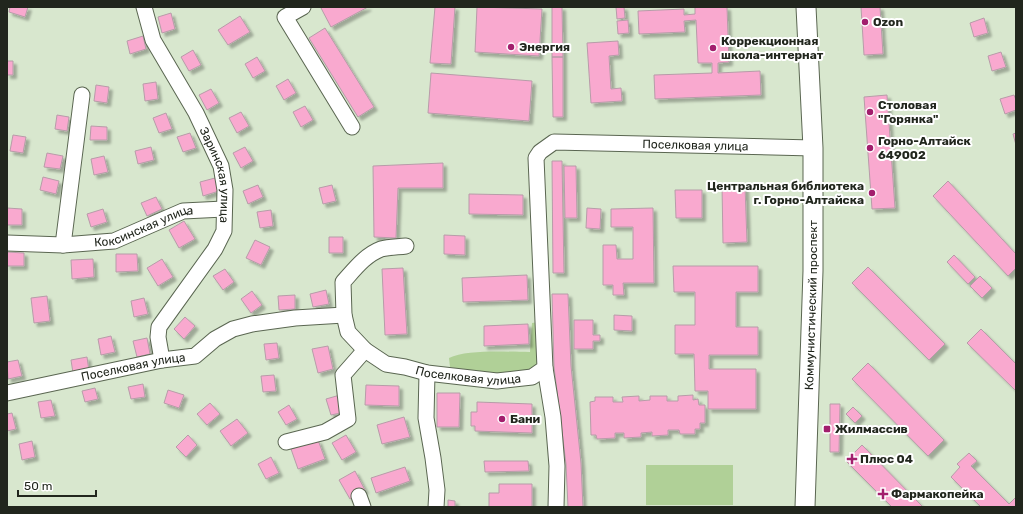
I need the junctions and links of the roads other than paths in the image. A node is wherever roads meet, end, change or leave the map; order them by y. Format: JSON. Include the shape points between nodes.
{"nodes":[{"id":1,"x":144,"y":7,"type":"edge"},
{"id":2,"x":303,"y":7,"type":"edge"},
{"id":3,"x":806,"y":7,"type":"edge"},
{"id":4,"x":82,"y":95,"type":"dead end"},
{"id":5,"x":352,"y":128,"type":"dead end"},
{"id":6,"x":813,"y":148,"type":"junction"},
{"id":7,"x":224,"y":209,"type":"junction"},
{"id":8,"x":7,"y":243,"type":"edge"},
{"id":9,"x":63,"y":245,"type":"junction"},
{"id":10,"x":406,"y":246,"type":"dead end"},
{"id":11,"x":344,"y":315,"type":"junction"},
{"id":12,"x":366,"y":350,"type":"junction"},
{"id":13,"x":162,"y":360,"type":"junction"},
{"id":14,"x":545,"y":368,"type":"junction"},
{"id":15,"x":427,"y":373,"type":"junction"},
{"id":16,"x":7,"y":393,"type":"edge"},
{"id":17,"x":286,"y":442,"type":"dead end"},
{"id":18,"x":436,"y":507,"type":"edge"},
{"id":19,"x":556,"y":507,"type":"edge"},
{"id":20,"x":805,"y":507,"type":"edge"}],
"edges":[{"from":1,"to":7,"type":"street","name":"Заринская улица","via":[[153,40],[196,114],[221,166],[225,190]]},
{"from":2,"to":5,"type":"street","via":[[285,17]]},
{"from":3,"to":6,"type":"main road","name":"Коммунистический проспект"},
{"from":4,"to":9,"type":"street"},
{"from":6,"to":14,"type":"street","name":"Поселковая улица","via":[[554,142],[545,147],[536,158]]},
{"from":6,"to":20,"type":"main road","name":"Коммунистический проспект","via":[[813,272]]},
{"from":7,"to":9,"type":"street","name":"Коксинская улица","via":[[183,212],[114,240]]},
{"from":7,"to":13,"type":"street","name":"Заринская улица","via":[[224,231],[215,249],[159,327]]},
{"from":8,"to":9,"type":"street","name":"Коксинская улица"},
{"from":10,"to":11,"type":"street","via":[[372,253],[343,282]]},
{"from":11,"to":12,"type":"street","name":"Поселковая улица","via":[[348,332]]},
{"from":11,"to":13,"type":"street","name":"Поселковая улица","via":[[252,324],[233,329],[215,339],[195,356]]},
{"from":12,"to":15,"type":"street","name":"Поселковая улица","via":[[386,364]]},
{"from":12,"to":17,"type":"street","via":[[343,375],[348,419],[325,432]]},
{"from":13,"to":16,"type":"street","name":"Поселковая улица"},
{"from":14,"to":15,"type":"street","name":"Поселковая улица","via":[[532,377],[497,381]]},
{"from":14,"to":19,"type":"street","via":[[557,466]]},
{"from":15,"to":18,"type":"street","via":[[426,418],[437,490]]}]}
